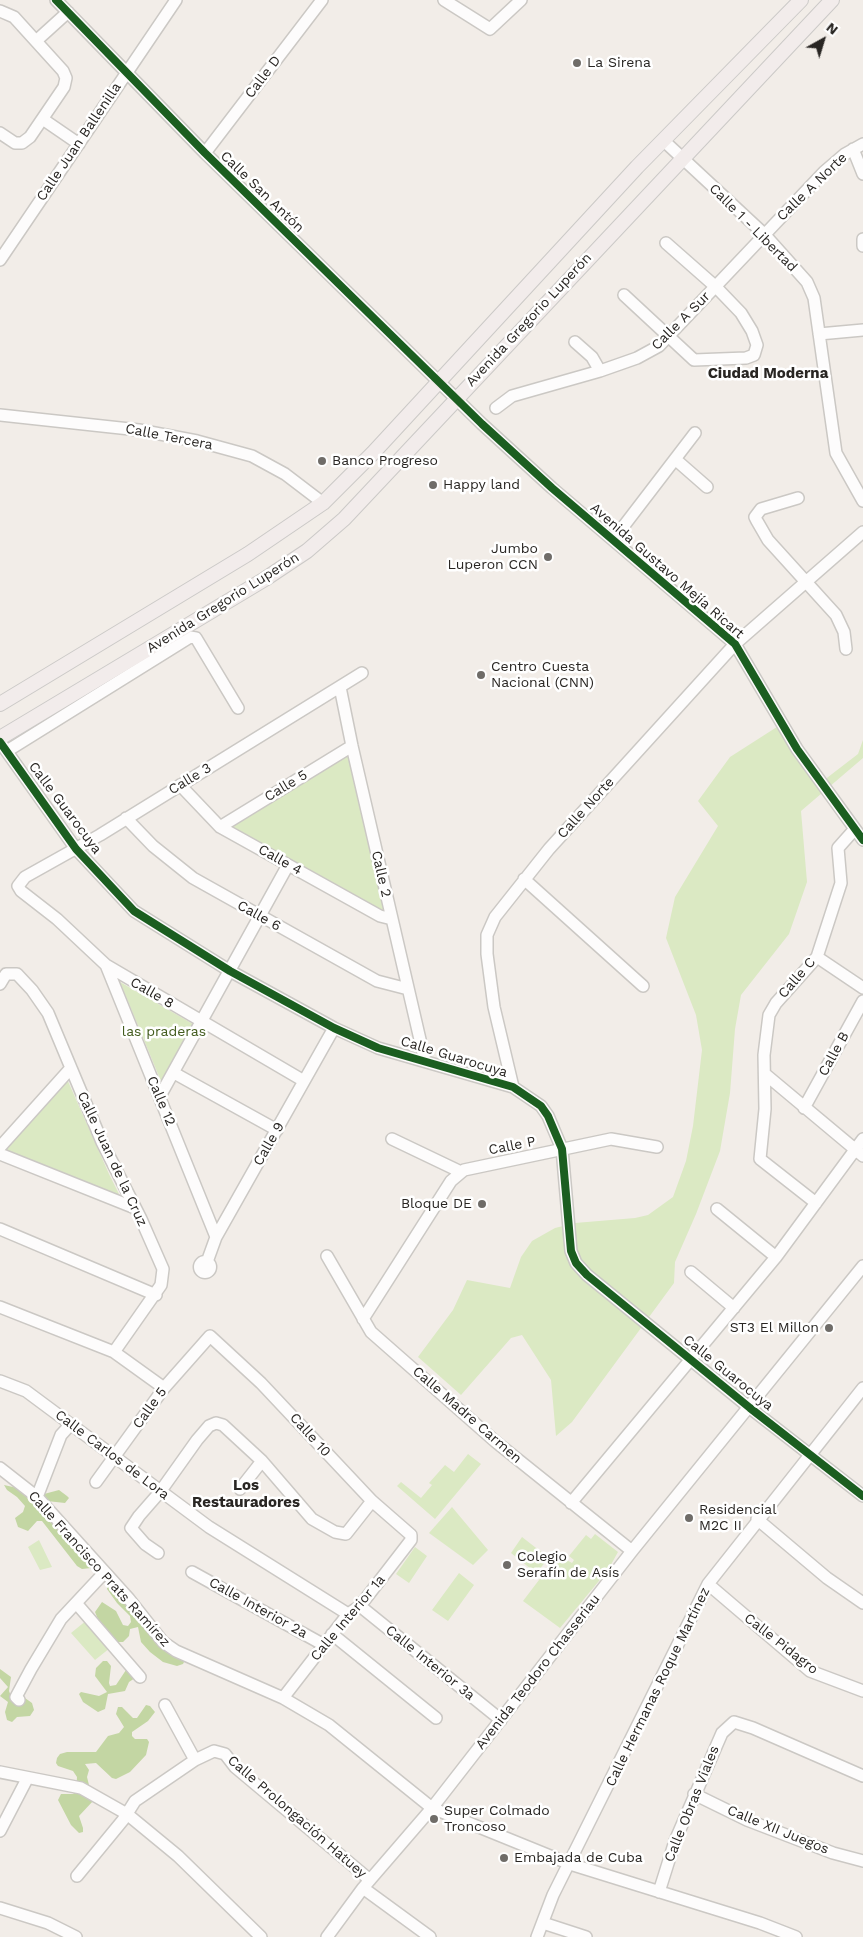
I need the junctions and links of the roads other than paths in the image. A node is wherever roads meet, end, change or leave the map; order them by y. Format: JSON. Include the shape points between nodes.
{"nodes":[{"id":1,"x":56,"y":0,"type":"edge"},
{"id":2,"x":176,"y":0,"type":"edge"},
{"id":3,"x":322,"y":0,"type":"edge"},
{"id":4,"x":521,"y":0,"type":"edge"},
{"id":5,"x":801,"y":0,"type":"edge"},
{"id":6,"x":832,"y":0,"type":"edge"},
{"id":7,"x":450,"y":2,"type":"edge"},
{"id":8,"x":0,"y":11,"type":"edge"},
{"id":9,"x":68,"y":12,"type":"junction"},
{"id":10,"x":36,"y":41,"type":"junction"},
{"id":11,"x":126,"y":73,"type":"junction"},
{"id":12,"x":44,"y":120,"type":"junction"},
{"id":13,"x":0,"y":133,"type":"edge"},
{"id":14,"x":664,"y":141,"type":"junction"},
{"id":15,"x":79,"y":144,"type":"junction"},
{"id":16,"x":858,"y":146,"type":"edge"},
{"id":17,"x":205,"y":153,"type":"junction"},
{"id":18,"x":682,"y":159,"type":"junction"},
{"id":19,"x":863,"y":174,"type":"edge"},
{"id":20,"x":764,"y":234,"type":"junction"},
{"id":21,"x":863,"y":240,"type":"edge"},
{"id":22,"x":666,"y":243,"type":"dead end"},
{"id":23,"x":863,"y":246,"type":"edge"},
{"id":24,"x":0,"y":260,"type":"edge"},
{"id":25,"x":716,"y":287,"type":"junction"},
{"id":26,"x":624,"y":295,"type":"dead end"},
{"id":27,"x":863,"y":330,"type":"edge"},
{"id":28,"x":819,"y":334,"type":"junction"},
{"id":29,"x":670,"y":337,"type":"junction"},
{"id":30,"x":575,"y":342,"type":"dead end"},
{"id":31,"x":600,"y":371,"type":"junction"},
{"id":32,"x":437,"y":382,"type":"junction"},
{"id":33,"x":455,"y":398,"type":"junction"},
{"id":34,"x":496,"y":408,"type":"dead end"},
{"id":35,"x":0,"y":415,"type":"edge"},
{"id":36,"x":695,"y":433,"type":"dead end"},
{"id":37,"x":675,"y":459,"type":"junction"},
{"id":38,"x":707,"y":487,"type":"dead end"},
{"id":39,"x":798,"y":498,"type":"dead end"},
{"id":40,"x":863,"y":501,"type":"edge"},
{"id":41,"x":323,"y":503,"type":"junction"},
{"id":42,"x":863,"y":532,"type":"edge"},
{"id":43,"x":613,"y":540,"type":"junction"},
{"id":44,"x":807,"y":582,"type":"junction"},
{"id":45,"x":735,"y":644,"type":"junction"},
{"id":46,"x":846,"y":649,"type":"dead end"},
{"id":47,"x":362,"y":674,"type":"dead end"},
{"id":48,"x":340,"y":687,"type":"junction"},
{"id":49,"x":0,"y":704,"type":"edge"},
{"id":50,"x":238,"y":708,"type":"dead end"},
{"id":51,"x":0,"y":740,"type":"edge"},
{"id":52,"x":352,"y":746,"type":"junction"},
{"id":53,"x":7,"y":751,"type":"junction"},
{"id":54,"x":180,"y":785,"type":"junction"},
{"id":55,"x":126,"y":818,"type":"junction"},
{"id":56,"x":220,"y":827,"type":"junction"},
{"id":57,"x":854,"y":830,"type":"junction"},
{"id":58,"x":863,"y":840,"type":"edge"},
{"id":59,"x":76,"y":849,"type":"junction"},
{"id":60,"x":288,"y":865,"type":"junction"},
{"id":61,"x":524,"y":879,"type":"junction"},
{"id":62,"x":18,"y":884,"type":"joint"},
{"id":63,"x":259,"y":916,"type":"junction"},
{"id":64,"x":392,"y":919,"type":"junction"},
{"id":65,"x":817,"y":957,"type":"junction"},
{"id":66,"x":106,"y":965,"type":"junction"},
{"id":67,"x":230,"y":971,"type":"junction"},
{"id":68,"x":3,"y":979,"type":"edge"},
{"id":69,"x":644,"y":986,"type":"dead end"},
{"id":70,"x":863,"y":988,"type":"edge"},
{"id":71,"x":408,"y":989,"type":"junction"},
{"id":72,"x":863,"y":1001,"type":"edge"},
{"id":73,"x":202,"y":1021,"type":"junction"},
{"id":74,"x":334,"y":1028,"type":"junction"},
{"id":75,"x":425,"y":1061,"type":"junction"},
{"id":76,"x":70,"y":1068,"type":"junction"},
{"id":77,"x":174,"y":1073,"type":"junction"},
{"id":78,"x":765,"y":1074,"type":"junction"},
{"id":79,"x":304,"y":1081,"type":"junction"},
{"id":80,"x":513,"y":1088,"type":"junction"},
{"id":81,"x":160,"y":1096,"type":"junction"},
{"id":82,"x":804,"y":1108,"type":"junction"},
{"id":83,"x":276,"y":1130,"type":"junction"},
{"id":84,"x":392,"y":1139,"type":"dead end"},
{"id":85,"x":863,"y":1139,"type":"edge"},
{"id":86,"x":0,"y":1147,"type":"edge"},
{"id":87,"x":657,"y":1147,"type":"dead end"},
{"id":88,"x":562,"y":1149,"type":"junction"},
{"id":89,"x":859,"y":1153,"type":"edge"},
{"id":90,"x":0,"y":1154,"type":"edge"},
{"id":91,"x":460,"y":1172,"type":"junction"},
{"id":92,"x":816,"y":1203,"type":"junction"},
{"id":93,"x":135,"y":1208,"type":"junction"},
{"id":94,"x":717,"y":1209,"type":"dead end"},
{"id":95,"x":0,"y":1229,"type":"edge"},
{"id":96,"x":216,"y":1237,"type":"junction"},
{"id":97,"x":327,"y":1256,"type":"dead end"},
{"id":98,"x":776,"y":1257,"type":"junction"},
{"id":99,"x":207,"y":1262,"type":"dead end"},
{"id":100,"x":863,"y":1266,"type":"edge"},
{"id":101,"x":691,"y":1272,"type":"dead end"},
{"id":102,"x":156,"y":1295,"type":"junction"},
{"id":103,"x":0,"y":1307,"type":"edge"},
{"id":104,"x":734,"y":1308,"type":"junction"},
{"id":105,"x":363,"y":1319,"type":"junction"},
{"id":106,"x":207,"y":1337,"type":"joint"},
{"id":107,"x":114,"y":1352,"type":"junction"},
{"id":108,"x":691,"y":1359,"type":"junction"},
{"id":109,"x":0,"y":1380,"type":"edge"},
{"id":110,"x":164,"y":1388,"type":"junction"},
{"id":111,"x":863,"y":1388,"type":"edge"},
{"id":112,"x":750,"y":1408,"type":"junction"},
{"id":113,"x":71,"y":1424,"type":"junction"},
{"id":114,"x":809,"y":1455,"type":"junction"},
{"id":115,"x":115,"y":1458,"type":"junction"},
{"id":116,"x":262,"y":1461,"type":"junction"},
{"id":117,"x":0,"y":1468,"type":"edge"},
{"id":118,"x":96,"y":1482,"type":"dead end"},
{"id":119,"x":240,"y":1489,"type":"dead end"},
{"id":120,"x":160,"y":1492,"type":"junction"},
{"id":121,"x":863,"y":1496,"type":"edge"},
{"id":122,"x":37,"y":1497,"type":"junction"},
{"id":123,"x":372,"y":1501,"type":"junction"},
{"id":124,"x":571,"y":1503,"type":"junction"},
{"id":125,"x":757,"y":1519,"type":"junction"},
{"id":126,"x":412,"y":1537,"type":"joint"},
{"id":127,"x":632,"y":1551,"type":"junction"},
{"id":128,"x":158,"y":1553,"type":"dead end"},
{"id":129,"x":192,"y":1572,"type":"dead end"},
{"id":130,"x":104,"y":1573,"type":"junction"},
{"id":131,"x":708,"y":1584,"type":"junction"},
{"id":132,"x":863,"y":1602,"type":"edge"},
{"id":133,"x":76,"y":1603,"type":"junction"},
{"id":134,"x":360,"y":1606,"type":"junction"},
{"id":135,"x":348,"y":1614,"type":"junction"},
{"id":136,"x":332,"y":1634,"type":"junction"},
{"id":137,"x":324,"y":1645,"type":"junction"},
{"id":138,"x":140,"y":1677,"type":"dead end"},
{"id":139,"x":863,"y":1691,"type":"edge"},
{"id":140,"x":283,"y":1698,"type":"junction"},
{"id":141,"x":18,"y":1700,"type":"dead end"},
{"id":142,"x":165,"y":1705,"type":"dead end"},
{"id":143,"x":436,"y":1718,"type":"dead end"},
{"id":144,"x":501,"y":1720,"type":"junction"},
{"id":145,"x":195,"y":1760,"type":"junction"},
{"id":146,"x":0,"y":1772,"type":"edge"},
{"id":147,"x":863,"y":1776,"type":"edge"},
{"id":148,"x":27,"y":1779,"type":"junction"},
{"id":149,"x":694,"y":1794,"type":"junction"},
{"id":150,"x":432,"y":1808,"type":"junction"},
{"id":151,"x":127,"y":1814,"type":"junction"},
{"id":152,"x":0,"y":1831,"type":"edge"},
{"id":153,"x":863,"y":1861,"type":"edge"},
{"id":154,"x":570,"y":1864,"type":"junction"},
{"id":155,"x":77,"y":1876,"type":"dead end"},
{"id":156,"x":367,"y":1884,"type":"junction"},
{"id":157,"x":659,"y":1892,"type":"junction"},
{"id":158,"x":0,"y":1908,"type":"edge"},
{"id":159,"x":542,"y":1922,"type":"junction"},
{"id":160,"x":76,"y":1937,"type":"edge"},
{"id":161,"x":261,"y":1937,"type":"edge"},
{"id":162,"x":327,"y":1937,"type":"edge"},
{"id":163,"x":430,"y":1937,"type":"edge"},
{"id":164,"x":537,"y":1937,"type":"edge"},
{"id":165,"x":586,"y":1937,"type":"edge"},
{"id":166,"x":796,"y":1937,"type":"edge"}],
"edges":[{"from":1,"to":9,"type":"street","name":"Calle San Antón"},
{"from":2,"to":11,"type":"street","name":"Calle Juan Ballenilla"},
{"from":3,"to":17,"type":"street","name":"Calle D"},
{"from":4,"to":7,"type":"street","via":[[490,29]]},
{"from":5,"to":14,"type":"main road","name":"Avenida Gregorio Luperón"},
{"from":6,"to":18,"type":"main road","name":"Avenida Gregorio Luperón"},
{"from":8,"to":10,"type":"street","via":[[14,17]]},
{"from":9,"to":10,"type":"street"},
{"from":9,"to":11,"type":"street","name":"Calle San Antón"},
{"from":10,"to":12,"type":"street","via":[[66,78]]},
{"from":11,"to":15,"type":"street","name":"Calle Juan Ballenilla"},
{"from":11,"to":17,"type":"street","name":"Calle San Antón"},
{"from":12,"to":13,"type":"street","via":[[22,143],[15,143]]},
{"from":12,"to":15,"type":"street"},
{"from":14,"to":18,"type":"street","name":"Calle 1 - Libertad"},
{"from":14,"to":32,"type":"main road","name":"Avenida Gregorio Luperón"},
{"from":15,"to":24,"type":"street","name":"Calle Juan Ballenilla"},
{"from":16,"to":19,"type":"street"},
{"from":16,"to":20,"type":"street","name":"Calle A Norte","via":[[824,172]]},
{"from":17,"to":32,"type":"street","name":"Calle San Antón"},
{"from":18,"to":20,"type":"street","name":"Calle 1 - Libertad"},
{"from":18,"to":33,"type":"main road","name":"Avenida Gregorio Luperón"},
{"from":20,"to":25,"type":"street","name":"Calle A Sur"},
{"from":20,"to":28,"type":"street","name":"Calle 1 - Libertad","via":[[807,282],[814,298]]},
{"from":21,"to":23,"type":"street"},
{"from":22,"to":25,"type":"street"},
{"from":25,"to":29,"type":"street","name":"Calle A Sur"},
{"from":25,"to":29,"type":"street","via":[[746,321],[757,345],[756,353],[746,358],[694,360],[686,356]]},
{"from":26,"to":29,"type":"street"},
{"from":27,"to":28,"type":"street"},
{"from":28,"to":40,"type":"street","name":"Calle 1 - Libertad","via":[[836,453]]},
{"from":29,"to":31,"type":"street","name":"Calle A Sur","via":[[645,355]]},
{"from":30,"to":31,"type":"street","via":[[592,357]]},
{"from":31,"to":34,"type":"street","name":"Calle A Sur","via":[[512,396]]},
{"from":32,"to":33,"type":"street","name":"Calle San Antón"},
{"from":32,"to":41,"type":"main road","name":"Avenida Gregorio Luperón"},
{"from":33,"to":43,"type":"street","name":"Avenida Gustavo Mejía Ricart"},
{"from":33,"to":51,"type":"main road","name":"Avenida Gregorio Luperón","via":[[344,519],[306,551],[266,579]]},
{"from":35,"to":41,"type":"street","name":"Calle Tercera","via":[[139,430],[252,456],[285,474]]},
{"from":36,"to":37,"type":"street"},
{"from":37,"to":38,"type":"street"},
{"from":37,"to":43,"type":"street"},
{"from":39,"to":44,"type":"street","via":[[761,509],[755,517],[768,540]]},
{"from":41,"to":49,"type":"main road","name":"Avenida Gregorio Luperón","via":[[248,554]]},
{"from":42,"to":44,"type":"street","name":"Calle Norte"},
{"from":43,"to":45,"type":"street","name":"Avenida Gustavo Mejía Ricart"},
{"from":44,"to":45,"type":"street","name":"Calle Norte"},
{"from":44,"to":46,"type":"street","via":[[836,615],[844,632]]},
{"from":45,"to":57,"type":"street","name":"Avenida Gustavo Mejía Ricart","via":[[797,749]]},
{"from":45,"to":61,"type":"street","name":"Calle Norte"},
{"from":47,"to":48,"type":"street","name":"Calle 3"},
{"from":48,"to":52,"type":"street","name":"Calle 2"},
{"from":48,"to":54,"type":"street","name":"Calle 3"},
{"from":50,"to":53,"type":"street","via":[[196,638],[190,637]]},
{"from":51,"to":53,"type":"street","name":"Calle Guarocuya"},
{"from":52,"to":56,"type":"street","name":"Calle 5"},
{"from":52,"to":64,"type":"street","name":"Calle 2"},
{"from":53,"to":59,"type":"street","name":"Calle Guarocuya"},
{"from":54,"to":55,"type":"street","name":"Calle 3"},
{"from":54,"to":56,"type":"street","name":"Calle 4"},
{"from":55,"to":59,"type":"street","name":"Calle 3"},
{"from":55,"to":63,"type":"street","name":"Calle 6","via":[[173,863]]},
{"from":56,"to":60,"type":"street","name":"Calle 4"},
{"from":57,"to":58,"type":"street","name":"Avenida Gustavo Mejía Ricart"},
{"from":57,"to":65,"type":"street","name":"Calle C","via":[[838,848],[841,883]]},
{"from":59,"to":62,"type":"street","name":"Calle 3"},
{"from":59,"to":67,"type":"street","name":"Calle Guarocuya","via":[[134,911]]},
{"from":60,"to":63,"type":"street"},
{"from":60,"to":64,"type":"street","name":"Calle 4","via":[[380,916]]},
{"from":61,"to":69,"type":"street"},
{"from":61,"to":80,"type":"street","name":"Calle Norte","via":[[495,917],[486,945],[494,1007]]},
{"from":62,"to":66,"type":"street","name":"Calle 8","via":[[21,891],[57,919]]},
{"from":63,"to":67,"type":"street"},
{"from":63,"to":71,"type":"street","name":"Calle 6","via":[[377,981]]},
{"from":64,"to":71,"type":"street","name":"Calle 2"},
{"from":65,"to":70,"type":"street"},
{"from":65,"to":78,"type":"street","name":"Calle C","via":[[769,1015]]},
{"from":66,"to":73,"type":"street","name":"Calle 8"},
{"from":66,"to":81,"type":"street","name":"Calle 12"},
{"from":67,"to":73,"type":"street"},
{"from":67,"to":74,"type":"street","name":"Calle Guarocuya"},
{"from":68,"to":76,"type":"street","name":"Calle Juan de la Cruz","via":[[17,974],[40,1000]]},
{"from":71,"to":75,"type":"street","name":"Calle 2"},
{"from":72,"to":82,"type":"street","name":"Calle B"},
{"from":73,"to":77,"type":"street"},
{"from":73,"to":79,"type":"street","name":"Calle 8"},
{"from":74,"to":75,"type":"street","name":"Calle Guarocuya","via":[[378,1048]]},
{"from":74,"to":79,"type":"street","name":"Calle 9"},
{"from":75,"to":80,"type":"street","name":"Calle Guarocuya"},
{"from":76,"to":86,"type":"street"},
{"from":76,"to":93,"type":"street","name":"Calle Juan de la Cruz"},
{"from":77,"to":81,"type":"street"},
{"from":77,"to":83,"type":"street"},
{"from":78,"to":82,"type":"street"},
{"from":78,"to":92,"type":"street","name":"Calle C","via":[[760,1159]]},
{"from":79,"to":83,"type":"street","name":"Calle 9"},
{"from":80,"to":88,"type":"street","name":"Calle Guarocuya","via":[[541,1106]]},
{"from":81,"to":96,"type":"street","name":"Calle 12"},
{"from":82,"to":89,"type":"street"},
{"from":83,"to":96,"type":"street","name":"Calle 9"},
{"from":84,"to":91,"type":"street"},
{"from":85,"to":89,"type":"street"},
{"from":87,"to":88,"type":"street","name":"Calle P","via":[[611,1139]]},
{"from":88,"to":91,"type":"street","name":"Calle P"},
{"from":88,"to":108,"type":"street","name":"Calle Guarocuya","via":[[571,1251],[576,1263]]},
{"from":89,"to":92,"type":"street"},
{"from":90,"to":93,"type":"street"},
{"from":91,"to":105,"type":"street","via":[[451,1181]]},
{"from":92,"to":98,"type":"street"},
{"from":93,"to":102,"type":"street","name":"Calle Juan de la Cruz","via":[[163,1269],[164,1278]]},
{"from":94,"to":98,"type":"street"},
{"from":95,"to":102,"type":"street"},
{"from":96,"to":99,"type":"street","name":"Calle 9"},
{"from":97,"to":105,"type":"street","name":"Calle Madre Carmen"},
{"from":98,"to":104,"type":"street"},
{"from":100,"to":112,"type":"street","name":"Avenida Teodoro Chasseriau"},
{"from":101,"to":104,"type":"street"},
{"from":102,"to":107,"type":"street","name":"Calle Juan de la Cruz"},
{"from":103,"to":107,"type":"street"},
{"from":104,"to":108,"type":"street"},
{"from":105,"to":124,"type":"street","name":"Calle Madre Carmen","via":[[371,1332]]},
{"from":106,"to":110,"type":"street","name":"Calle 5"},
{"from":106,"to":123,"type":"street","name":"Calle 10","via":[[212,1337],[260,1383]]},
{"from":107,"to":110,"type":"street"},
{"from":108,"to":112,"type":"street","name":"Calle Guarocuya"},
{"from":108,"to":124,"type":"street"},
{"from":109,"to":113,"type":"street","name":"Calle Carlos de Lora","via":[[26,1391]]},
{"from":110,"to":115,"type":"street","name":"Calle 5"},
{"from":111,"to":114,"type":"street","name":"Calle Hermanas Roque Martínez"},
{"from":112,"to":114,"type":"street","name":"Calle Guarocuya"},
{"from":112,"to":127,"type":"street","name":"Avenida Teodoro Chasseriau"},
{"from":113,"to":115,"type":"street","name":"Calle Carlos de Lora"},
{"from":113,"to":122,"type":"street","via":[[61,1435]]},
{"from":114,"to":121,"type":"street","name":"Calle Guarocuya"},
{"from":114,"to":125,"type":"street","name":"Calle Hermanas Roque Martínez"},
{"from":115,"to":118,"type":"street","name":"Calle 5"},
{"from":115,"to":120,"type":"street","name":"Calle Carlos de Lora"},
{"from":116,"to":119,"type":"street"},
{"from":116,"to":120,"type":"street","via":[[223,1425],[216,1423],[197,1440]]},
{"from":116,"to":123,"type":"street","via":[[312,1519],[341,1534],[346,1534]]},
{"from":117,"to":122,"type":"street","name":"Calle Francisco Prats Ramírez"},
{"from":120,"to":128,"type":"street","via":[[131,1528]]},
{"from":120,"to":135,"type":"street","name":"Calle Carlos de Lora","via":[[209,1527]]},
{"from":122,"to":130,"type":"street","name":"Calle Francisco Prats Ramírez"},
{"from":123,"to":126,"type":"street","name":"Calle 10"},
{"from":124,"to":127,"type":"street","name":"Calle Madre Carmen"},
{"from":125,"to":131,"type":"street","name":"Calle Hermanas Roque Martínez"},
{"from":125,"to":132,"type":"street","via":[[827,1578]]},
{"from":126,"to":134,"type":"street","name":"Calle Interior 1a"},
{"from":127,"to":144,"type":"street","name":"Avenida Teodoro Chasseriau"},
{"from":129,"to":137,"type":"street","name":"Calle Interior 2a"},
{"from":130,"to":133,"type":"street"},
{"from":130,"to":140,"type":"street","name":"Calle Francisco Prats Ramírez","via":[[163,1642],[176,1651]]},
{"from":131,"to":139,"type":"street","name":"Calle Pidagro","via":[[810,1671]]},
{"from":131,"to":154,"type":"street","name":"Calle Hermanas Roque Martínez"},
{"from":133,"to":138,"type":"street"},
{"from":133,"to":141,"type":"street","via":[[61,1619],[31,1669],[16,1697]]},
{"from":134,"to":135,"type":"street","name":"Calle Interior 1a"},
{"from":134,"to":144,"type":"street","name":"Calle Interior 3a"},
{"from":135,"to":136,"type":"street","name":"Calle Interior 1a"},
{"from":136,"to":137,"type":"street","name":"Calle Interior 1a"},
{"from":136,"to":143,"type":"street"},
{"from":137,"to":140,"type":"street","name":"Calle Interior 1a"},
{"from":140,"to":150,"type":"street","name":"Calle Francisco Prats Ramírez","via":[[329,1725]]},
{"from":142,"to":145,"type":"street"},
{"from":144,"to":150,"type":"street","name":"Avenida Teodoro Chasseriau"},
{"from":145,"to":151,"type":"street","name":"Calle Prolongación Hatuey","via":[[135,1801]]},
{"from":145,"to":156,"type":"street","name":"Calle Prolongación Hatuey","via":[[214,1751],[225,1754],[235,1767]]},
{"from":146,"to":148,"type":"street"},
{"from":147,"to":149,"type":"street","name":"Calle Obras Viales","via":[[734,1722],[722,1733]]},
{"from":148,"to":151,"type":"street","via":[[81,1788]]},
{"from":148,"to":152,"type":"street"},
{"from":149,"to":153,"type":"street","name":"Calle XII Juegos","via":[[747,1820]]},
{"from":149,"to":157,"type":"street","name":"Calle Obras Viales"},
{"from":150,"to":154,"type":"street","name":"Calle Francisco Prats Ramírez"},
{"from":150,"to":156,"type":"street","name":"Avenida Teodoro Chasseriau"},
{"from":151,"to":155,"type":"street","name":"Calle Prolongación Hatuey"},
{"from":151,"to":161,"type":"street","via":[[178,1856]]},
{"from":154,"to":157,"type":"street","name":"Calle Francisco Prats Ramírez"},
{"from":154,"to":159,"type":"street","name":"Calle Hermanas Roque Martínez"},
{"from":156,"to":162,"type":"street","name":"Avenida Teodoro Chasseriau"},
{"from":156,"to":163,"type":"street","name":"Calle Prolongación Hatuey"},
{"from":157,"to":166,"type":"street","name":"Calle Francisco Prats Ramírez"},
{"from":158,"to":160,"type":"street","via":[[48,1923]]},
{"from":159,"to":164,"type":"street","name":"Calle Hermanas Roque Martínez"},
{"from":159,"to":165,"type":"street"}]}
